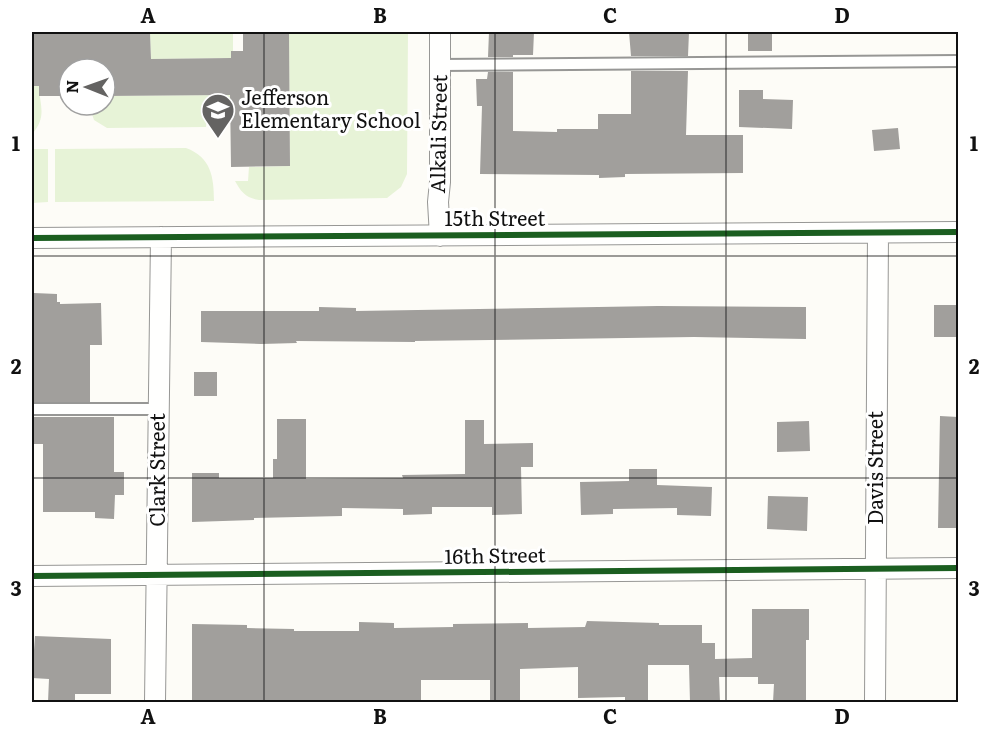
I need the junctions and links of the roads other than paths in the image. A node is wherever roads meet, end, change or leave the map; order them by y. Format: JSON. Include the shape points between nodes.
{"nodes":[{"id":1,"x":440,"y":32,"type":"edge"},
{"id":2,"x":958,"y":60,"type":"edge"},
{"id":3,"x":440,"y":65,"type":"junction"},
{"id":4,"x":878,"y":232,"type":"junction"},
{"id":5,"x":958,"y":232,"type":"edge"},
{"id":6,"x":440,"y":236,"type":"junction"},
{"id":7,"x":161,"y":237,"type":"junction"},
{"id":8,"x":32,"y":238,"type":"edge"},
{"id":9,"x":32,"y":409,"type":"edge"},
{"id":10,"x":159,"y":409,"type":"junction"},
{"id":11,"x":958,"y":567,"type":"edge"},
{"id":12,"x":876,"y":568,"type":"junction"},
{"id":13,"x":158,"y":575,"type":"junction"},
{"id":14,"x":32,"y":576,"type":"edge"},
{"id":15,"x":155,"y":702,"type":"edge"},
{"id":16,"x":875,"y":702,"type":"edge"}],
"edges":[{"from":1,"to":3,"type":"street","name":"Alkali Street"},
{"from":2,"to":3,"type":"lane"},
{"from":3,"to":6,"type":"street","name":"Alkali Street"},
{"from":4,"to":5,"type":"street","name":"15th Street"},
{"from":4,"to":6,"type":"street","name":"15th Street"},
{"from":4,"to":12,"type":"street","name":"Davis Street"},
{"from":6,"to":7,"type":"street","name":"15th Street"},
{"from":7,"to":8,"type":"street","name":"15th Street"},
{"from":7,"to":10,"type":"street","name":"Clark Street"},
{"from":9,"to":10,"type":"lane"},
{"from":10,"to":13,"type":"street","name":"Clark Street"},
{"from":11,"to":12,"type":"street","name":"16th Street"},
{"from":12,"to":13,"type":"street","name":"16th Street"},
{"from":12,"to":16,"type":"street","name":"Davis Street"},
{"from":13,"to":14,"type":"street","name":"16th Street"},
{"from":13,"to":15,"type":"street","name":"Clark Street"}]}
